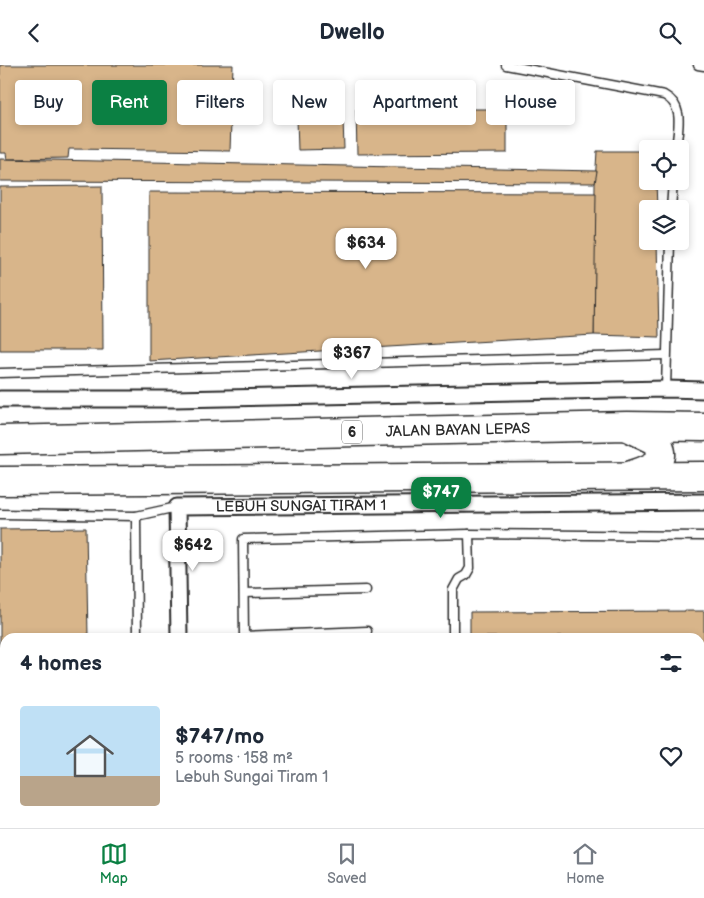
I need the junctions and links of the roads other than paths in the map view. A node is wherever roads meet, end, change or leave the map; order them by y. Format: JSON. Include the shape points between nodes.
{"nodes":[{"id":1,"x":506,"y":65,"type":"edge"},
{"id":2,"x":698,"y":65,"type":"edge"},
{"id":3,"x":704,"y":66,"type":"edge"},
{"id":4,"x":677,"y":140,"type":"edge"},
{"id":5,"x":670,"y":250,"type":"edge"},
{"id":6,"x":666,"y":355,"type":"junction"},
{"id":7,"x":0,"y":373,"type":"edge"},
{"id":8,"x":666,"y":389,"type":"junction"},
{"id":9,"x":704,"y":390,"type":"edge"},
{"id":10,"x":0,"y":399,"type":"edge"},
{"id":11,"x":627,"y":426,"type":"junction"},
{"id":12,"x":704,"y":427,"type":"edge"},
{"id":13,"x":0,"y":440,"type":"edge"},
{"id":14,"x":704,"y":476,"type":"edge"},
{"id":15,"x":627,"y":477,"type":"junction"},
{"id":16,"x":0,"y":481,"type":"edge"},
{"id":17,"x":704,"y":502,"type":"edge"},
{"id":18,"x":178,"y":507,"type":"junction"},
{"id":19,"x":0,"y":514,"type":"edge"},
{"id":20,"x":136,"y":516,"type":"junction"},
{"id":21,"x":469,"y":534,"type":"junction"},
{"id":22,"x":704,"y":536,"type":"edge"},
{"id":23,"x":366,"y":590,"type":"dead end"},
{"id":24,"x":244,"y":593,"type":"junction"},
{"id":25,"x":367,"y":631,"type":"dead end"},
{"id":26,"x":137,"y":633,"type":"edge"},
{"id":27,"x":179,"y":633,"type":"edge"},
{"id":28,"x":244,"y":633,"type":"edge"},
{"id":29,"x":326,"y":633,"type":"edge"},
{"id":30,"x":453,"y":633,"type":"edge"}],
"edges":[{"from":1,"to":4,"type":"lane","via":[[664,95],[677,106]]},
{"from":2,"to":3,"type":"lane"},
{"from":5,"to":6,"type":"lane"},
{"from":6,"to":7,"type":"lane"},
{"from":6,"to":8,"type":"lane"},
{"from":8,"to":9,"type":"street"},
{"from":8,"to":10,"type":"street","via":[[174,399]]},
{"from":11,"to":12,"type":"highway","name":"JALAN BAYAN LEPAS","number":"6"},
{"from":11,"to":13,"type":"highway","name":"JALAN BAYAN LEPAS","number":"6"},
{"from":11,"to":15,"type":"highway","via":[[656,441],[661,454],[655,465]]},
{"from":14,"to":15,"type":"highway"},
{"from":15,"to":16,"type":"highway"},
{"from":17,"to":18,"type":"street","name":"LEBUH SUNGAI TIRAM 1"},
{"from":18,"to":20,"type":"lane"},
{"from":18,"to":27,"type":"street"},
{"from":19,"to":20,"type":"lane"},
{"from":20,"to":26,"type":"lane"},
{"from":21,"to":22,"type":"lane"},
{"from":21,"to":24,"type":"lane","via":[[243,539]]},
{"from":21,"to":30,"type":"lane","via":[[470,568],[453,590]]},
{"from":23,"to":24,"type":"lane"},
{"from":24,"to":28,"type":"lane"},
{"from":25,"to":29,"type":"lane"}]}
